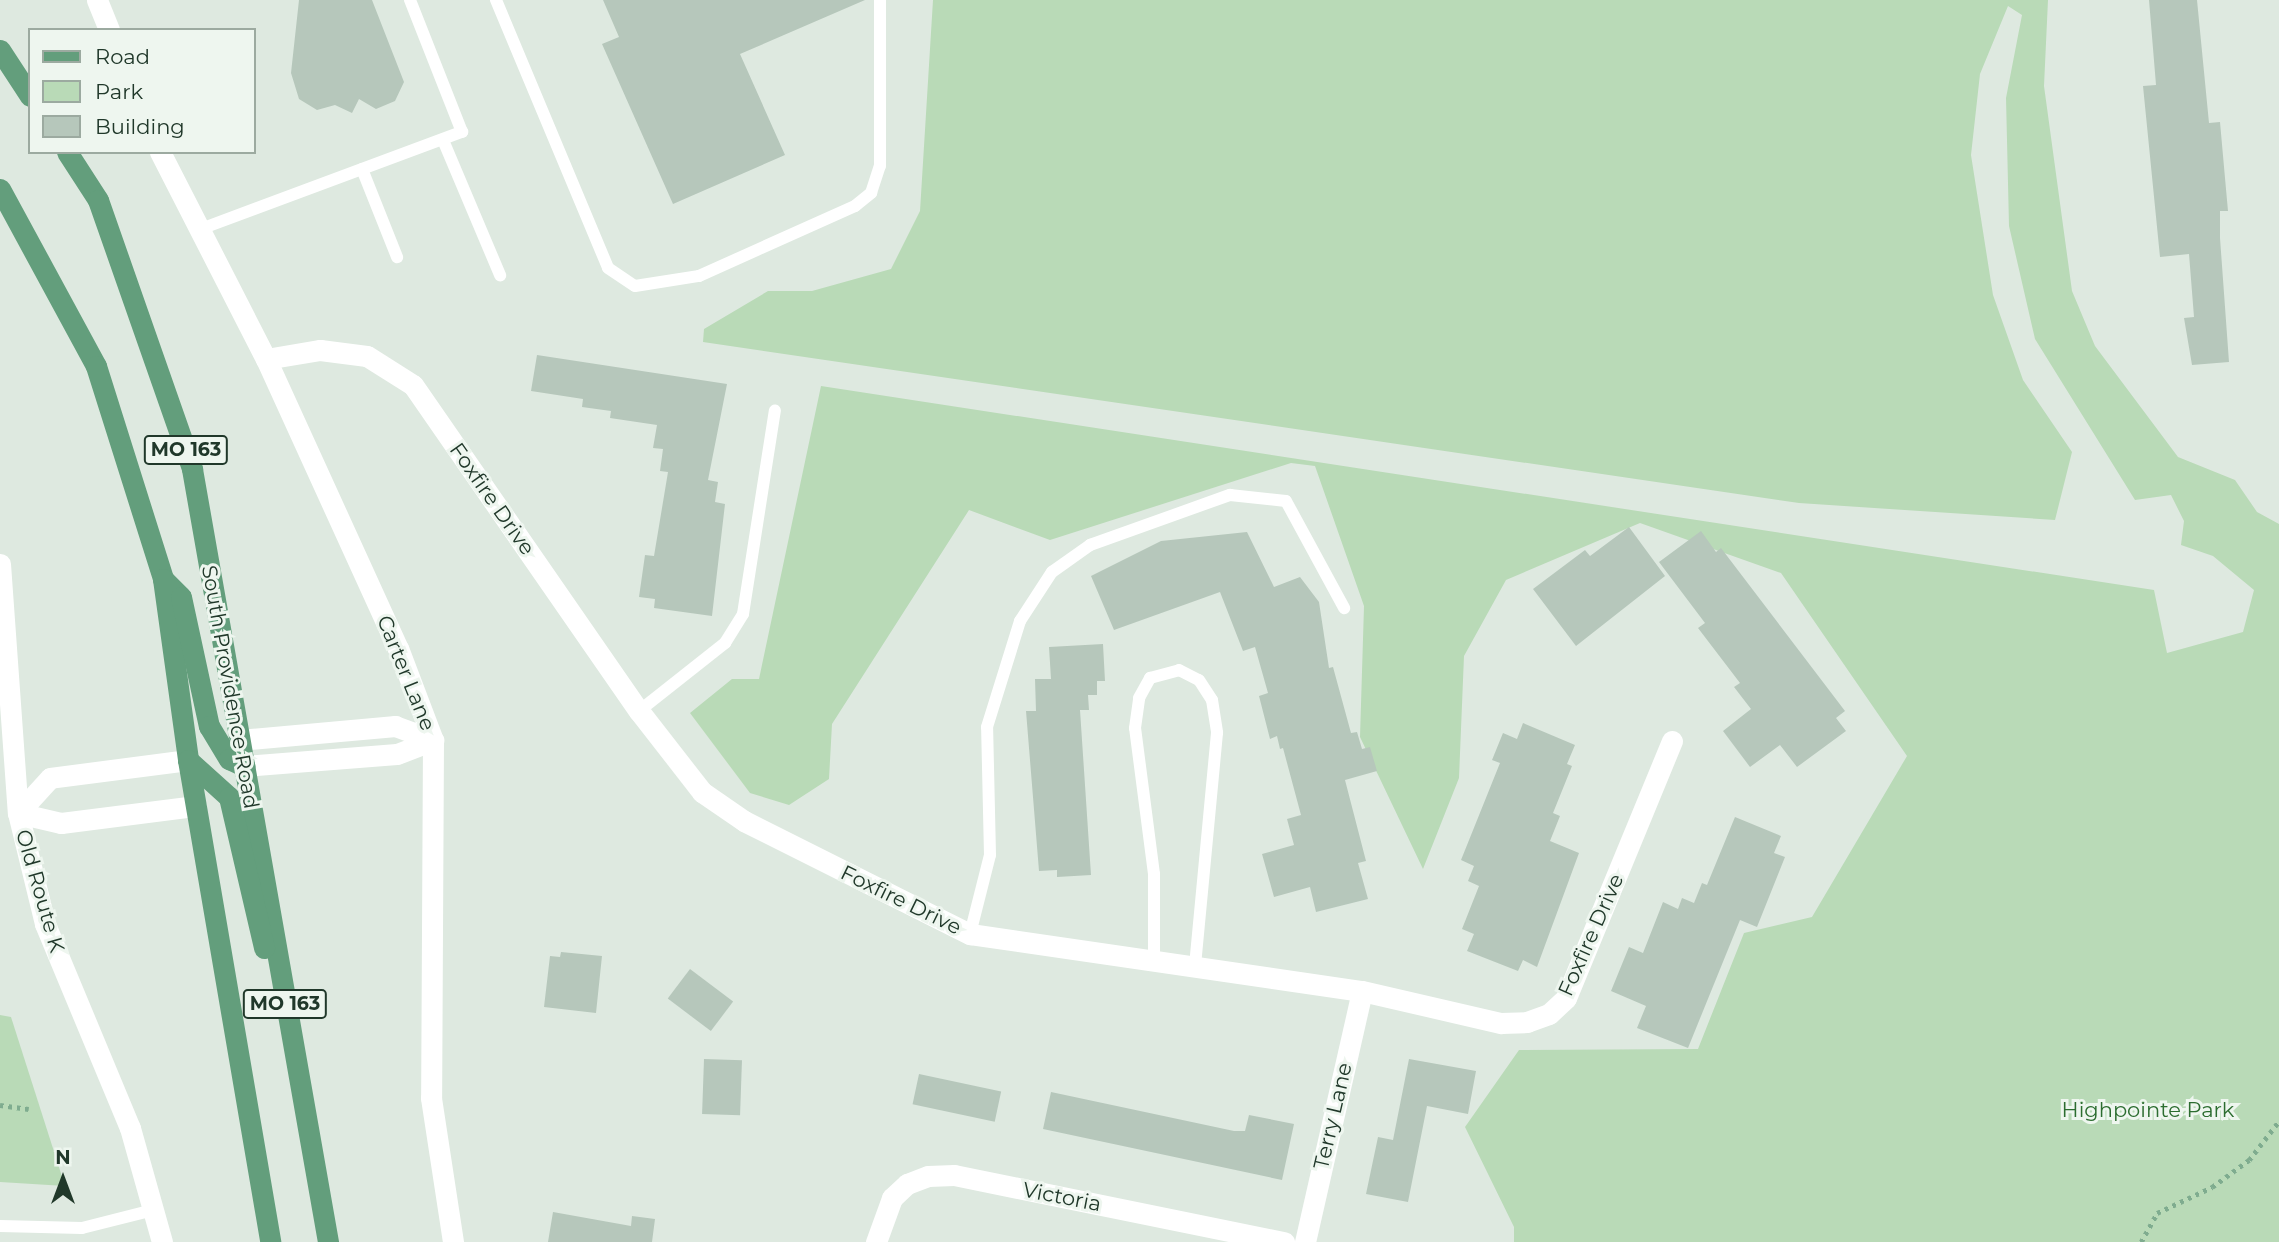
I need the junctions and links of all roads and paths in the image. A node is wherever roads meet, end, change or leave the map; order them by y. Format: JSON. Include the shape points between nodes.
{"nodes":[{"id":1,"x":97,"y":0,"type":"edge"},
{"id":2,"x":410,"y":0,"type":"edge"},
{"id":3,"x":496,"y":0,"type":"edge"},
{"id":4,"x":880,"y":0,"type":"edge"},
{"id":5,"x":108,"y":28,"type":"edge"},
{"id":6,"x":0,"y":50,"type":"edge"},
{"id":7,"x":28,"y":93,"type":"edge"},
{"id":8,"x":443,"y":139,"type":"junction"},
{"id":9,"x":68,"y":154,"type":"edge"},
{"id":10,"x":161,"y":154,"type":"edge"},
{"id":11,"x":362,"y":169,"type":"junction"},
{"id":12,"x":0,"y":189,"type":"edge"},
{"id":13,"x":198,"y":230,"type":"junction"},
{"id":14,"x":397,"y":257,"type":"dead end"},
{"id":15,"x":500,"y":275,"type":"dead end"},
{"id":16,"x":266,"y":359,"type":"junction"},
{"id":17,"x":775,"y":410,"type":"dead end"},
{"id":18,"x":0,"y":564,"type":"edge"},
{"id":19,"x":163,"y":579,"type":"junction"},
{"id":20,"x":1344,"y":608,"type":"dead end"},
{"id":21,"x":639,"y":711,"type":"junction"},
{"id":22,"x":239,"y":740,"type":"junction"},
{"id":23,"x":433,"y":740,"type":"junction"},
{"id":24,"x":1672,"y":741,"type":"dead end"},
{"id":25,"x":188,"y":760,"type":"junction"},
{"id":26,"x":244,"y":766,"type":"junction"},
{"id":27,"x":196,"y":806,"type":"junction"},
{"id":28,"x":18,"y":813,"type":"junction"},
{"id":29,"x":970,"y":934,"type":"junction"},
{"id":30,"x":276,"y":957,"type":"junction"},
{"id":31,"x":1154,"y":960,"type":"junction"},
{"id":32,"x":1195,"y":967,"type":"junction"},
{"id":33,"x":1363,"y":991,"type":"junction"},
{"id":34,"x":0,"y":1105,"type":"edge"},
{"id":35,"x":29,"y":1109,"type":"dead end"},
{"id":36,"x":2279,"y":1121,"type":"edge"},
{"id":37,"x":153,"y":1210,"type":"junction"},
{"id":38,"x":0,"y":1226,"type":"edge"},
{"id":39,"x":161,"y":1242,"type":"edge"},
{"id":40,"x":270,"y":1242,"type":"edge"},
{"id":41,"x":328,"y":1242,"type":"edge"},
{"id":42,"x":453,"y":1242,"type":"edge"},
{"id":43,"x":876,"y":1242,"type":"edge"},
{"id":44,"x":1284,"y":1242,"type":"edge"},
{"id":45,"x":1305,"y":1242,"type":"edge"},
{"id":46,"x":2141,"y":1242,"type":"edge"}],
"edges":[{"from":1,"to":5,"type":"street"},
{"from":2,"to":8,"type":"lane","via":[[462,132]]},
{"from":3,"to":4,"type":"lane","via":[[608,268],[635,286],[699,276],[855,206],[871,193],[880,166]]},
{"from":6,"to":7,"type":"main road"},
{"from":8,"to":11,"type":"lane"},
{"from":8,"to":15,"type":"lane"},
{"from":9,"to":22,"type":"main road","name":"South Providence Road","number":"MO 163","via":[[98,200],[192,469]]},
{"from":10,"to":13,"type":"street","name":"Carter Lane"},
{"from":11,"to":13,"type":"lane"},
{"from":11,"to":14,"type":"lane"},
{"from":12,"to":19,"type":"main road","number":"MO 163","via":[[96,366]]},
{"from":13,"to":16,"type":"street","name":"Carter Lane"},
{"from":16,"to":21,"type":"street","name":"Foxfire Drive","via":[[320,350],[367,356],[413,385]]},
{"from":16,"to":23,"type":"street","name":"Carter Lane","via":[[398,648]]},
{"from":17,"to":21,"type":"lane","via":[[743,614],[725,643]]},
{"from":18,"to":28,"type":"street","name":"Old Route K"},
{"from":19,"to":25,"type":"main road","number":"MO 163"},
{"from":19,"to":26,"type":"main road","via":[[181,597],[209,726],[229,759]]},
{"from":20,"to":29,"type":"lane","via":[[1286,501],[1230,495],[1090,545],[1052,572],[1020,621],[987,727],[990,855]]},
{"from":21,"to":29,"type":"street","name":"Foxfire Drive","via":[[702,792],[733,814]]},
{"from":22,"to":23,"type":"street","via":[[395,726]]},
{"from":22,"to":26,"type":"main road","name":"South Providence Road","number":"MO 163"},
{"from":23,"to":26,"type":"street","via":[[397,754]]},
{"from":23,"to":42,"type":"street","name":"Carter Lane","via":[[431,1098]]},
{"from":24,"to":33,"type":"street","name":"Foxfire Drive","via":[[1566,998],[1549,1014],[1527,1022],[1501,1023]]},
{"from":25,"to":27,"type":"main road","number":"MO 163"},
{"from":25,"to":28,"type":"street","via":[[50,778]]},
{"from":25,"to":30,"type":"main road","via":[[229,797],[260,945]]},
{"from":26,"to":30,"type":"main road","name":"South Providence Road","number":"MO 163"},
{"from":27,"to":28,"type":"street","via":[[61,823]]},
{"from":27,"to":40,"type":"main road","number":"MO 163"},
{"from":28,"to":37,"type":"street","name":"Old Route K","via":[[45,925],[130,1128]]},
{"from":29,"to":31,"type":"street","name":"Foxfire Drive"},
{"from":30,"to":41,"type":"main road","name":"South Providence Road","number":"MO 163"},
{"from":31,"to":32,"type":"street","name":"Foxfire Drive"},
{"from":31,"to":32,"type":"lane","via":[[1154,874],[1135,728],[1139,698],[1150,678],[1180,670],[1199,680],[1212,701],[1217,733]]},
{"from":32,"to":33,"type":"street","name":"Foxfire Drive"},
{"from":33,"to":45,"type":"street","name":"Terry Lane"},
{"from":34,"to":35,"type":"path"},
{"from":36,"to":46,"type":"path","via":[[2249,1160],[2212,1188],[2157,1213]]},
{"from":37,"to":38,"type":"lane","via":[[82,1228]]},
{"from":37,"to":39,"type":"street","name":"Old Route K"},
{"from":43,"to":44,"type":"street","name":"Victoria","via":[[892,1198],[907,1184],[928,1176],[954,1175]]}]}
